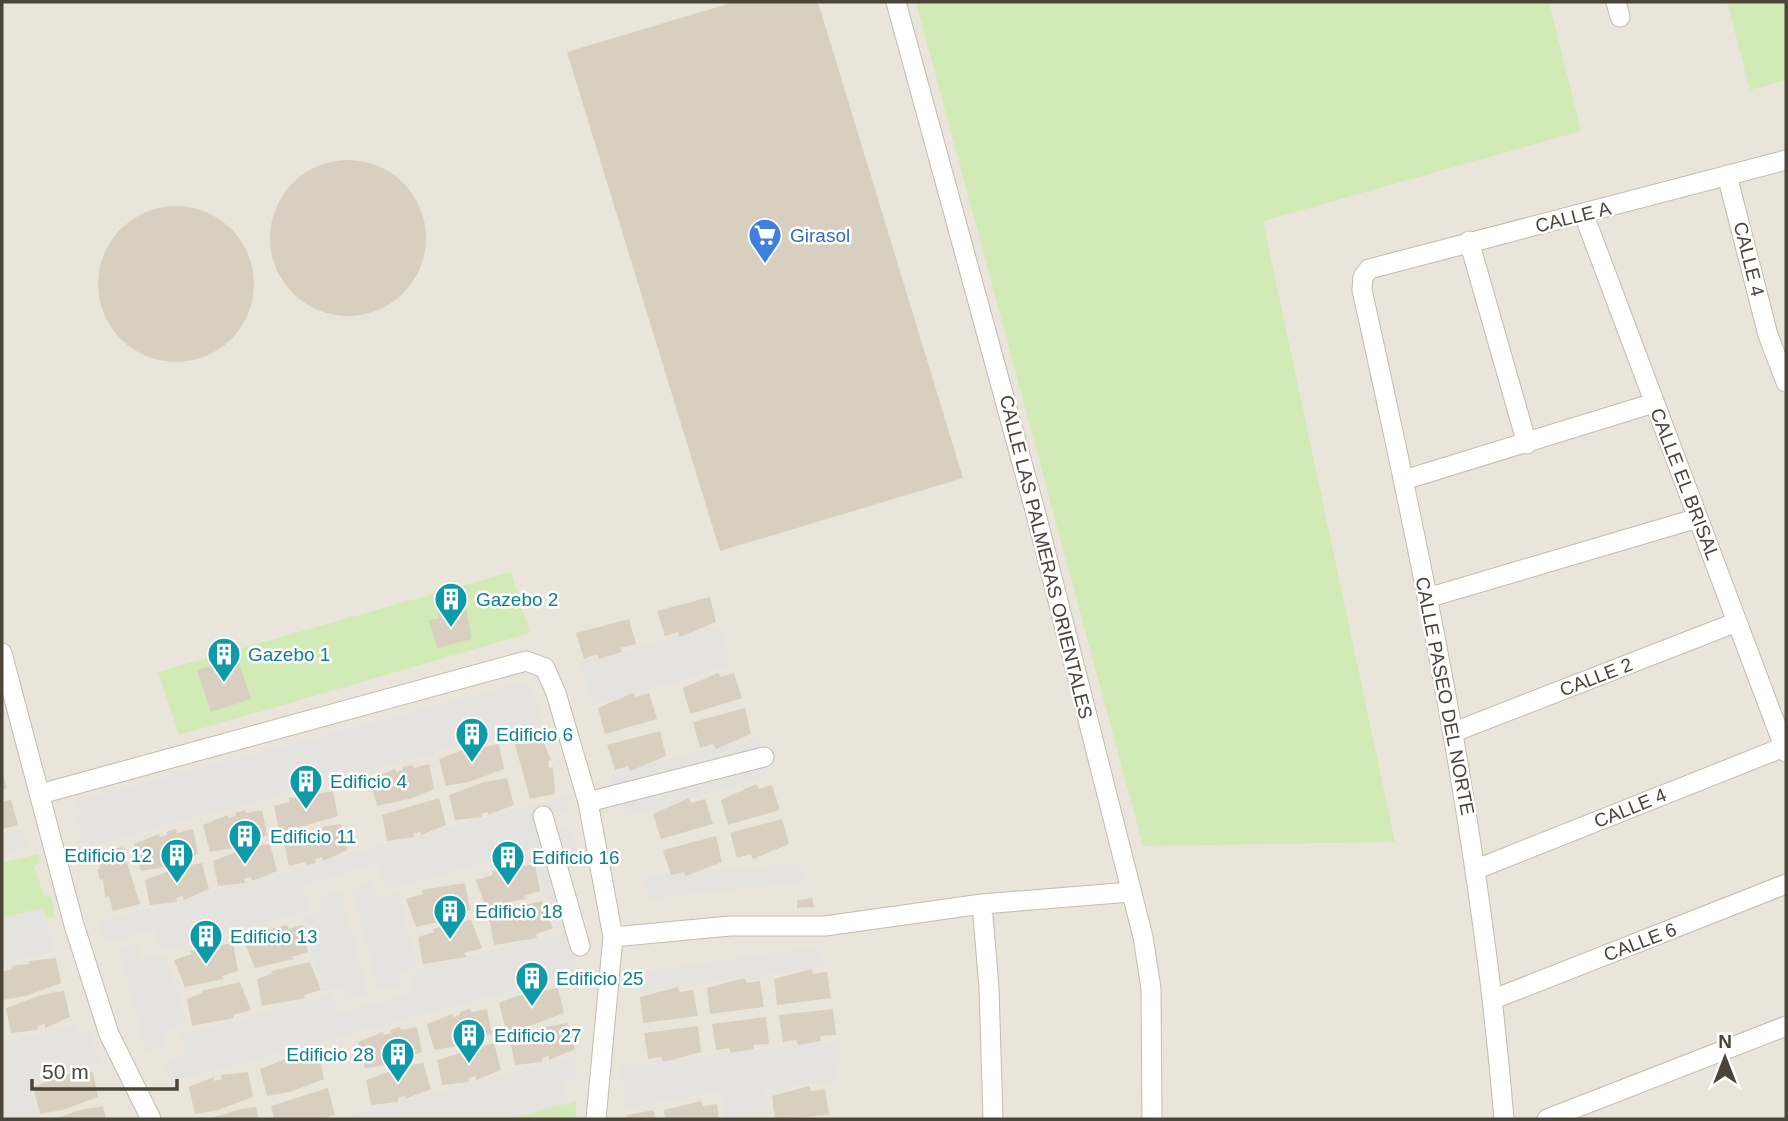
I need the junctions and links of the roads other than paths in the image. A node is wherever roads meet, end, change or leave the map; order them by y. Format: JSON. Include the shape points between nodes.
{"nodes":[{"id":1,"x":896,"y":2,"type":"edge"},
{"id":2,"x":1786,"y":160,"type":"edge"},
{"id":3,"x":1727,"y":175,"type":"junction"},
{"id":4,"x":1584,"y":215,"type":"junction"},
{"id":5,"x":1469,"y":241,"type":"junction"},
{"id":6,"x":1363,"y":277,"type":"joint"},
{"id":7,"x":1777,"y":331,"type":"edge"},
{"id":8,"x":1786,"y":382,"type":"edge"},
{"id":9,"x":1654,"y":403,"type":"junction"},
{"id":10,"x":1527,"y":444,"type":"junction"},
{"id":11,"x":1404,"y":480,"type":"junction"},
{"id":12,"x":1698,"y":518,"type":"junction"},
{"id":13,"x":1427,"y":598,"type":"junction"},
{"id":14,"x":1737,"y":622,"type":"junction"},
{"id":15,"x":2,"y":653,"type":"edge"},
{"id":16,"x":1454,"y":732,"type":"junction"},
{"id":17,"x":1785,"y":750,"type":"edge"},
{"id":18,"x":764,"y":757,"type":"dead end"},
{"id":19,"x":40,"y":794,"type":"junction"},
{"id":20,"x":588,"y":803,"type":"junction"},
{"id":21,"x":543,"y":816,"type":"dead end"},
{"id":22,"x":1476,"y":869,"type":"junction"},
{"id":23,"x":1786,"y":884,"type":"edge"},
{"id":24,"x":1131,"y":892,"type":"junction"},
{"id":25,"x":982,"y":904,"type":"junction"},
{"id":26,"x":613,"y":937,"type":"junction"},
{"id":27,"x":580,"y":946,"type":"dead end"},
{"id":28,"x":1494,"y":999,"type":"junction"},
{"id":29,"x":1786,"y":1026,"type":"edge"},
{"id":30,"x":151,"y":1119,"type":"edge"},
{"id":31,"x":596,"y":1119,"type":"edge"},
{"id":32,"x":993,"y":1119,"type":"edge"},
{"id":33,"x":1152,"y":1119,"type":"edge"},
{"id":34,"x":1504,"y":1119,"type":"edge"},
{"id":35,"x":1547,"y":1119,"type":"edge"}],
"edges":[{"from":1,"to":24,"type":"street","name":"CALLE LAS PALMERAS ORIENTALES","via":[[1036,514]]},
{"from":2,"to":3,"type":"street","name":"CALLE A"},
{"from":3,"to":4,"type":"street","name":"CALLE A"},
{"from":3,"to":7,"type":"street","name":"CALLE 4"},
{"from":4,"to":5,"type":"street","name":"CALLE A"},
{"from":4,"to":9,"type":"street","name":"CALLE EL BRISAL"},
{"from":5,"to":6,"type":"street","name":"CALLE A","via":[[1369,269]]},
{"from":5,"to":10,"type":"street"},
{"from":6,"to":11,"type":"street","name":"CALLE PASEO DEL NORTE","via":[[1362,290]]},
{"from":7,"to":8,"type":"street","name":"CALLE 4"},
{"from":9,"to":10,"type":"street"},
{"from":9,"to":12,"type":"street","name":"CALLE EL BRISAL"},
{"from":10,"to":11,"type":"street"},
{"from":11,"to":13,"type":"street","name":"CALLE PASEO DEL NORTE"},
{"from":12,"to":13,"type":"street"},
{"from":12,"to":14,"type":"street","name":"CALLE EL BRISAL"},
{"from":13,"to":16,"type":"street","name":"CALLE PASEO DEL NORTE"},
{"from":14,"to":16,"type":"street","name":"CALLE 2"},
{"from":14,"to":17,"type":"street","name":"CALLE EL BRISAL"},
{"from":15,"to":19,"type":"street"},
{"from":16,"to":22,"type":"street","name":"CALLE PASEO DEL NORTE"},
{"from":17,"to":22,"type":"street","name":"CALLE 4"},
{"from":18,"to":20,"type":"street"},
{"from":19,"to":20,"type":"street","via":[[526,661],[545,668]]},
{"from":19,"to":30,"type":"street","via":[[109,1034]]},
{"from":20,"to":26,"type":"street"},
{"from":21,"to":27,"type":"street"},
{"from":22,"to":28,"type":"street","name":"CALLE PASEO DEL NORTE"},
{"from":23,"to":28,"type":"street","name":"CALLE 6"},
{"from":24,"to":25,"type":"street"},
{"from":24,"to":33,"type":"street","name":"CALLE LAS PALMERAS ORIENTALES","via":[[1151,988]]},
{"from":25,"to":26,"type":"street","via":[[825,926],[719,927]]},
{"from":25,"to":32,"type":"street"},
{"from":26,"to":31,"type":"street"},
{"from":28,"to":34,"type":"street","name":"CALLE PASEO DEL NORTE"},
{"from":29,"to":35,"type":"street"}]}
